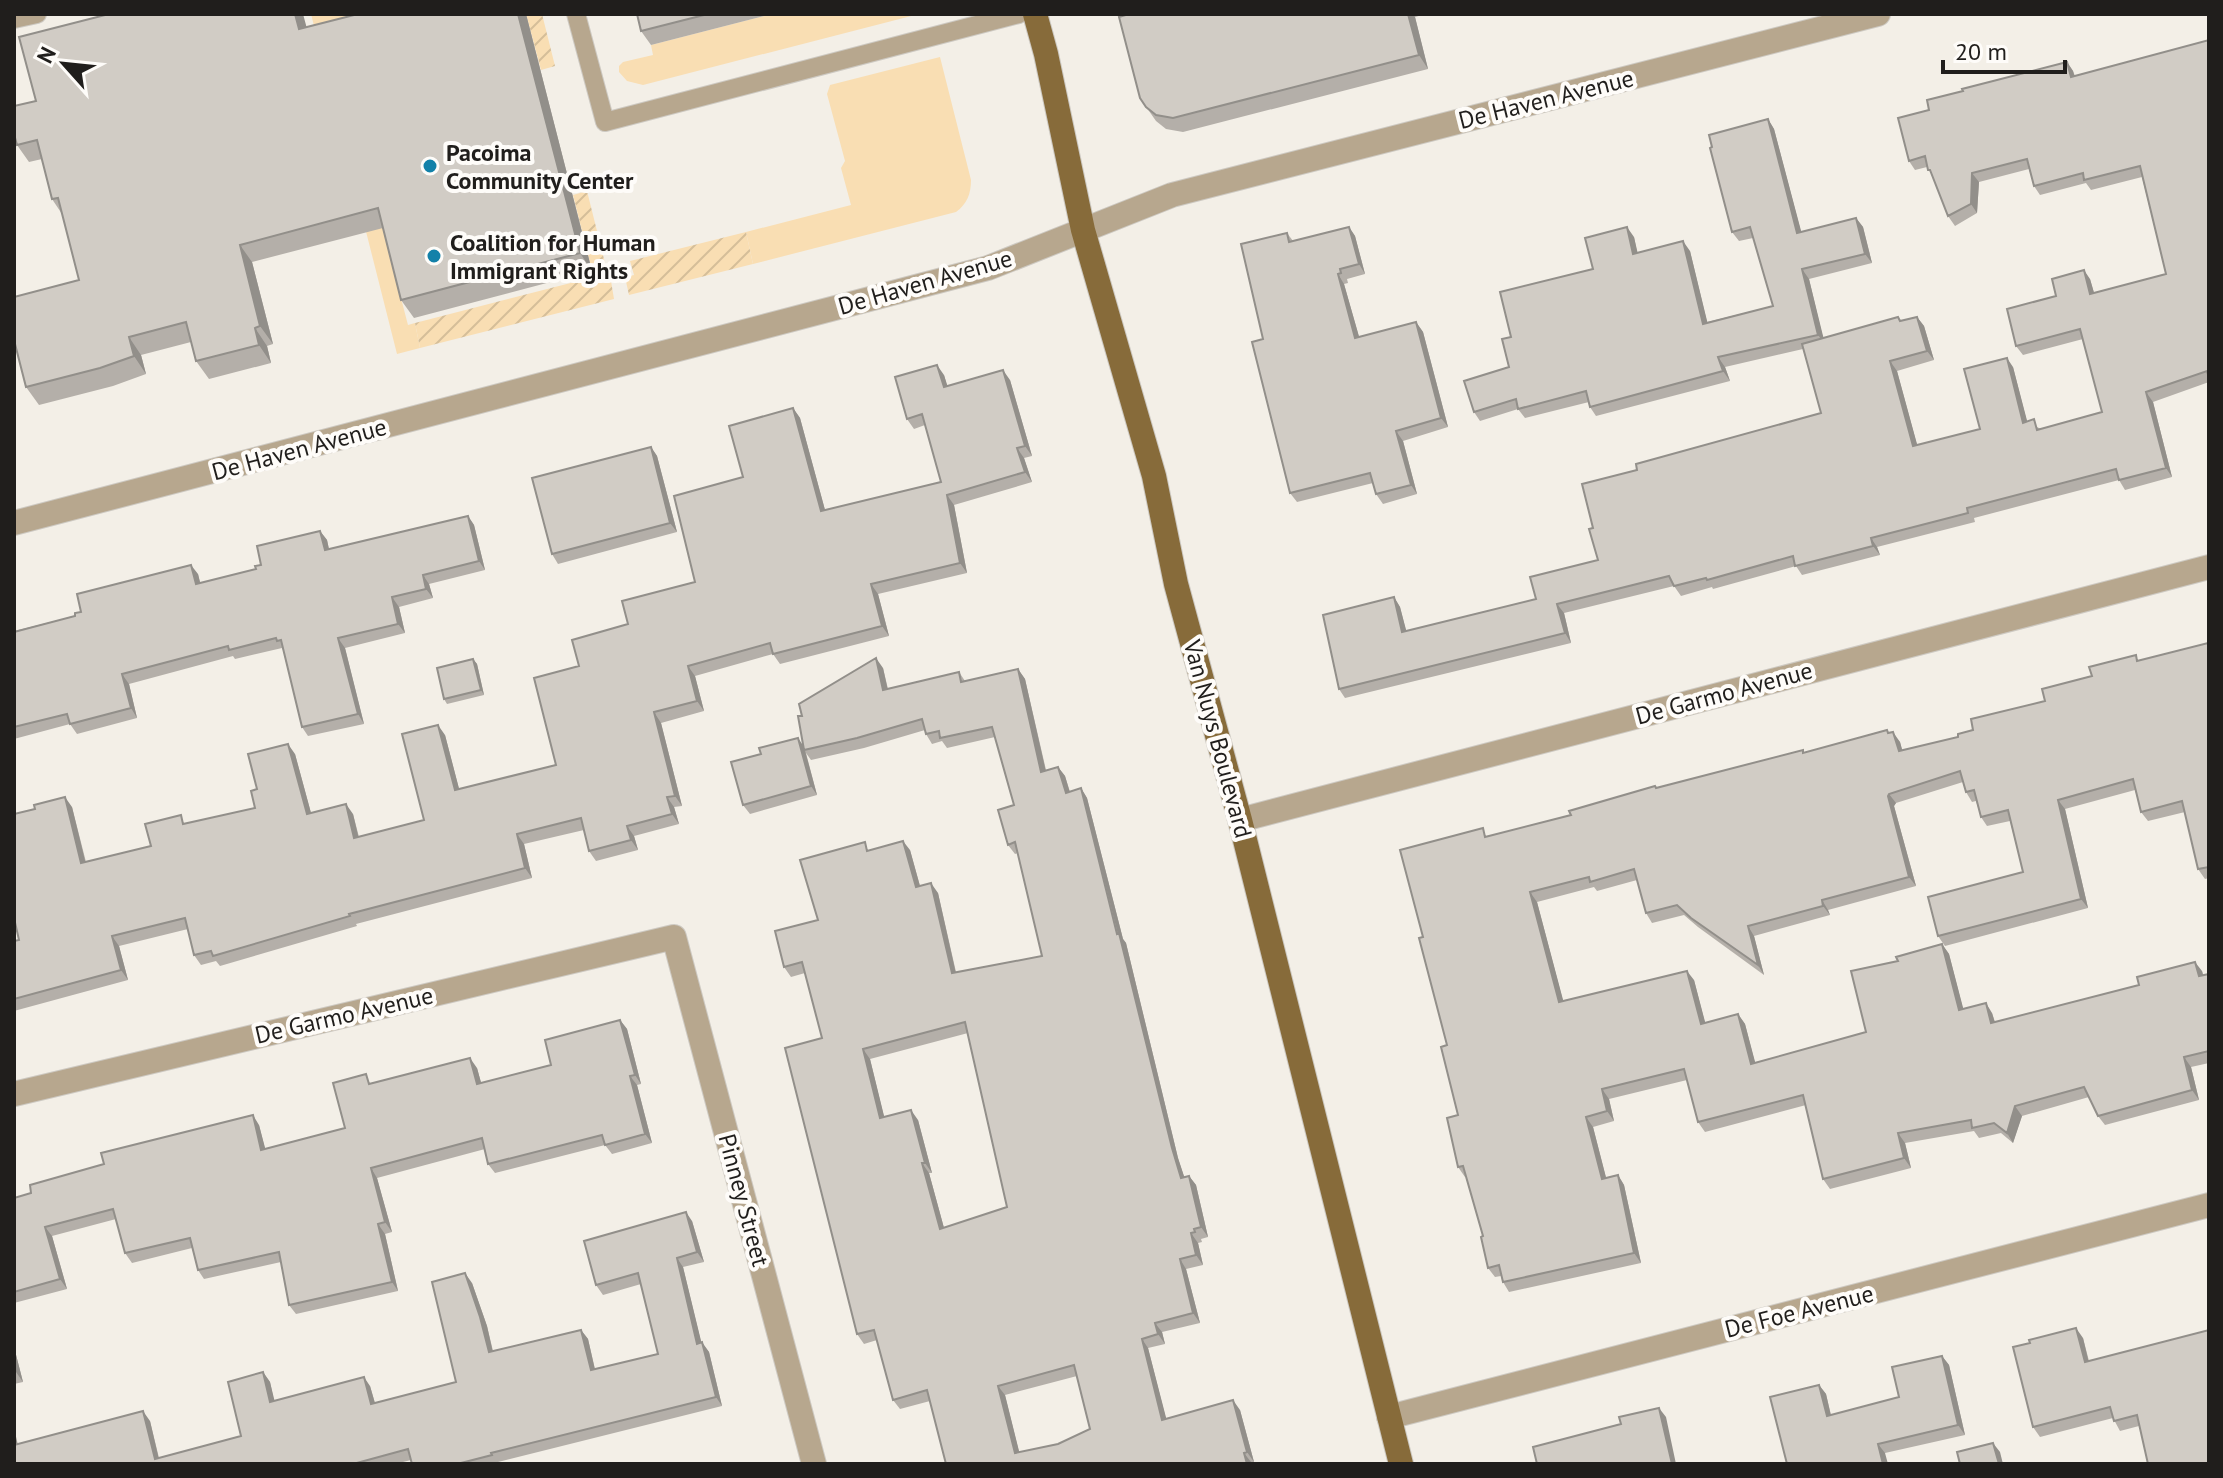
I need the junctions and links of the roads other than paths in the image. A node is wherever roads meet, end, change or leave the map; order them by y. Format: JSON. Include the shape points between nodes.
{"nodes":[{"id":1,"x":37,"y":14,"type":"edge"},
{"id":2,"x":576,"y":14,"type":"edge"},
{"id":3,"x":1019,"y":14,"type":"edge"},
{"id":4,"x":1035,"y":14,"type":"edge"},
{"id":5,"x":1878,"y":14,"type":"edge"},
{"id":6,"x":14,"y":19,"type":"edge"},
{"id":7,"x":1083,"y":230,"type":"junction"},
{"id":8,"x":14,"y":523,"type":"edge"},
{"id":9,"x":2209,"y":567,"type":"edge"},
{"id":10,"x":1240,"y":820,"type":"junction"},
{"id":11,"x":674,"y":937,"type":"joint"},
{"id":12,"x":14,"y":1094,"type":"edge"},
{"id":13,"x":2209,"y":1205,"type":"edge"},
{"id":14,"x":1389,"y":1417,"type":"junction"},
{"id":15,"x":814,"y":1464,"type":"edge"},
{"id":16,"x":1401,"y":1464,"type":"edge"}],
"edges":[{"from":1,"to":6,"type":"lane"},
{"from":2,"to":3,"type":"lane","via":[[605,122]]},
{"from":4,"to":7,"type":"main road","name":"Van Nuys Boulevard"},
{"from":5,"to":7,"type":"street","name":"De Haven Avenue","via":[[1172,195]]},
{"from":7,"to":8,"type":"street","name":"De Haven Avenue","via":[[988,268]]},
{"from":7,"to":10,"type":"main road","name":"Van Nuys Boulevard","via":[[1154,476],[1176,584]]},
{"from":9,"to":10,"type":"street","name":"De Garmo Avenue"},
{"from":10,"to":14,"type":"main road","name":"Van Nuys Boulevard"},
{"from":11,"to":12,"type":"street","name":"De Garmo Avenue"},
{"from":11,"to":15,"type":"street","name":"Pinney Street"},
{"from":13,"to":14,"type":"street","name":"De Foe Avenue"},
{"from":14,"to":16,"type":"main road","name":"Van Nuys Boulevard"}]}
